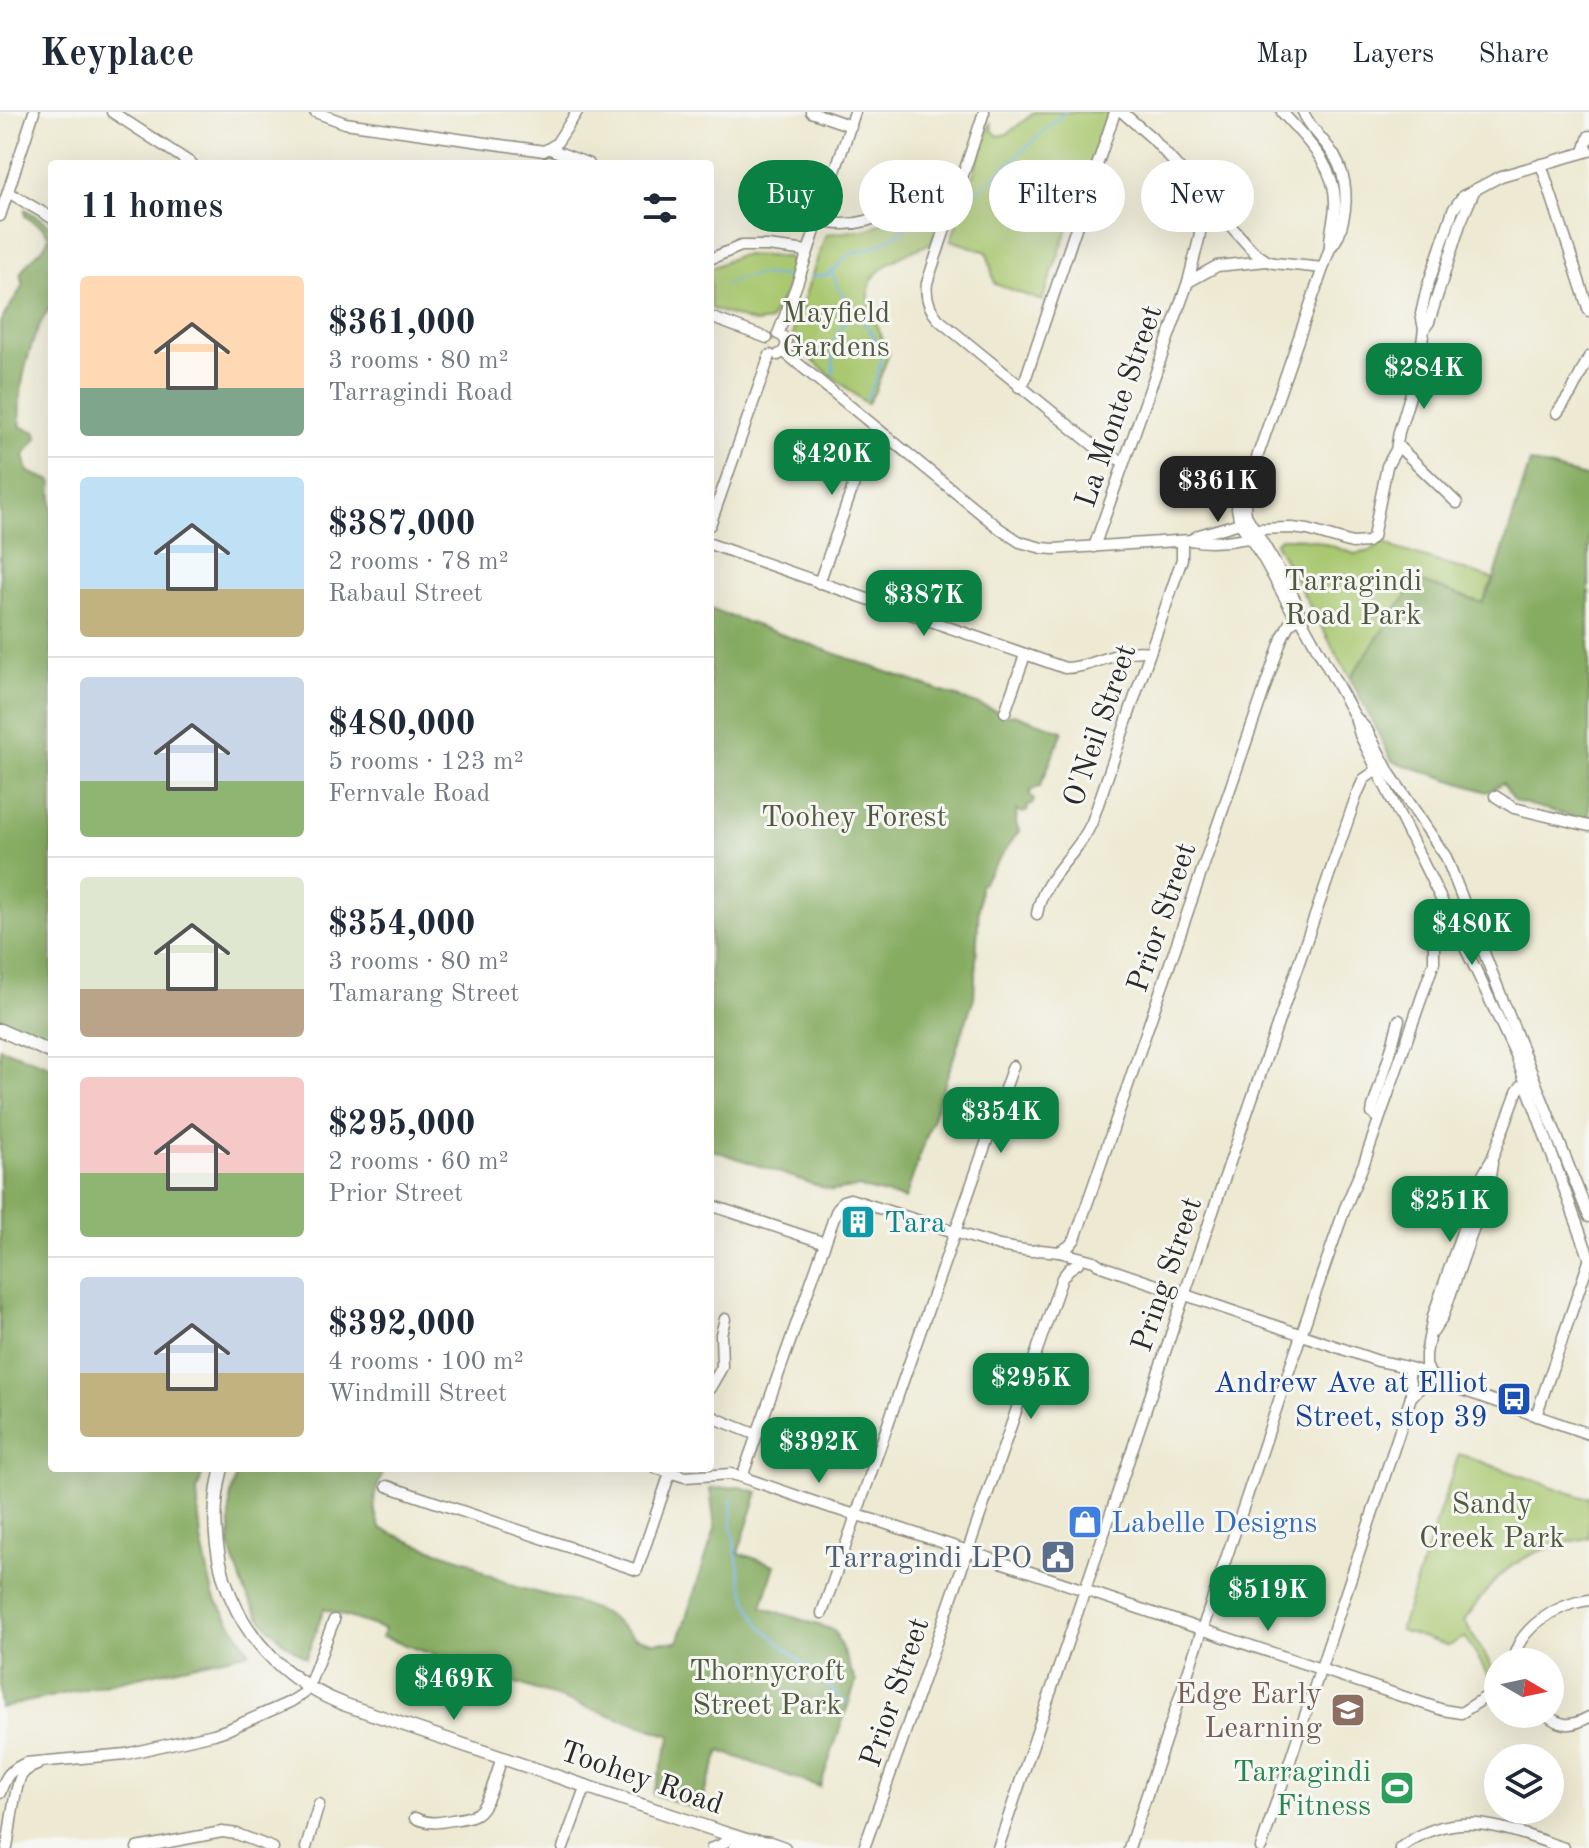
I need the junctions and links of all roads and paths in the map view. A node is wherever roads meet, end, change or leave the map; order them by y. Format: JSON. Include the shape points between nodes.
{"nodes":[{"id":1,"x":34,"y":112,"type":"edge"},
{"id":2,"x":112,"y":112,"type":"edge"},
{"id":3,"x":315,"y":112,"type":"edge"},
{"id":4,"x":577,"y":112,"type":"edge"},
{"id":5,"x":811,"y":112,"type":"edge"},
{"id":6,"x":855,"y":112,"type":"edge"},
{"id":7,"x":984,"y":112,"type":"edge"},
{"id":8,"x":1115,"y":112,"type":"edge"},
{"id":9,"x":1122,"y":112,"type":"edge"},
{"id":10,"x":1282,"y":112,"type":"edge"},
{"id":11,"x":1303,"y":112,"type":"edge"},
{"id":12,"x":330,"y":115,"type":"edge"},
{"id":13,"x":851,"y":126,"type":"junction"},
{"id":14,"x":1589,"y":136,"type":"edge"},
{"id":15,"x":550,"y":149,"type":"junction"},
{"id":16,"x":1586,"y":151,"type":"edge"},
{"id":17,"x":186,"y":160,"type":"edge"},
{"id":18,"x":579,"y":160,"type":"edge"},
{"id":19,"x":839,"y":160,"type":"edge"},
{"id":20,"x":967,"y":160,"type":"edge"},
{"id":21,"x":1171,"y":160,"type":"edge"},
{"id":22,"x":1541,"y":164,"type":"junction"},
{"id":23,"x":8,"y":192,"type":"junction"},
{"id":24,"x":0,"y":216,"type":"edge"},
{"id":25,"x":48,"y":216,"type":"edge"},
{"id":26,"x":814,"y":232,"type":"edge"},
{"id":27,"x":943,"y":232,"type":"edge"},
{"id":28,"x":1200,"y":232,"type":"edge"},
{"id":29,"x":1236,"y":232,"type":"edge"},
{"id":30,"x":1330,"y":248,"type":"junction"},
{"id":31,"x":808,"y":251,"type":"junction"},
{"id":32,"x":714,"y":257,"type":"edge"},
{"id":33,"x":1267,"y":261,"type":"junction"},
{"id":34,"x":1323,"y":268,"type":"junction"},
{"id":35,"x":1188,"y":282,"type":"junction"},
{"id":36,"x":1589,"y":311,"type":"edge"},
{"id":37,"x":714,"y":318,"type":"edge"},
{"id":38,"x":772,"y":336,"type":"junction"},
{"id":39,"x":784,"y":352,"type":"junction"},
{"id":40,"x":770,"y":355,"type":"junction"},
{"id":41,"x":1589,"y":357,"type":"edge"},
{"id":42,"x":1019,"y":387,"type":"junction"},
{"id":43,"x":1557,"y":413,"type":"dead end"},
{"id":44,"x":878,"y":430,"type":"junction"},
{"id":45,"x":1398,"y":446,"type":"junction"},
{"id":46,"x":1124,"y":462,"type":"junction"},
{"id":47,"x":1244,"y":495,"type":"junction"},
{"id":48,"x":1457,"y":503,"type":"dead end"},
{"id":49,"x":714,"y":514,"type":"edge"},
{"id":50,"x":1240,"y":523,"type":"junction"},
{"id":51,"x":1251,"y":534,"type":"junction"},
{"id":52,"x":1187,"y":540,"type":"junction"},
{"id":53,"x":714,"y":545,"type":"edge"},
{"id":54,"x":1094,"y":547,"type":"junction"},
{"id":55,"x":819,"y":583,"type":"junction"},
{"id":56,"x":1300,"y":617,"type":"junction"},
{"id":57,"x":1150,"y":652,"type":"junction"},
{"id":58,"x":1025,"y":655,"type":"junction"},
{"id":59,"x":1005,"y":712,"type":"dead end"},
{"id":60,"x":1354,"y":715,"type":"junction"},
{"id":61,"x":1377,"y":770,"type":"junction"},
{"id":62,"x":1495,"y":796,"type":"dead end"},
{"id":63,"x":1589,"y":826,"type":"edge"},
{"id":64,"x":1037,"y":914,"type":"dead end"},
{"id":65,"x":1434,"y":946,"type":"dead end"},
{"id":66,"x":1399,"y":1020,"type":"dead end"},
{"id":67,"x":0,"y":1030,"type":"edge"},
{"id":68,"x":48,"y":1051,"type":"edge"},
{"id":69,"x":1013,"y":1066,"type":"dead end"},
{"id":70,"x":1530,"y":1081,"type":"junction"},
{"id":71,"x":1379,"y":1119,"type":"junction"},
{"id":72,"x":714,"y":1206,"type":"edge"},
{"id":73,"x":1589,"y":1217,"type":"edge"},
{"id":74,"x":955,"y":1232,"type":"junction"},
{"id":75,"x":1075,"y":1239,"type":"junction"},
{"id":76,"x":825,"y":1243,"type":"junction"},
{"id":77,"x":1058,"y":1256,"type":"junction"},
{"id":78,"x":1589,"y":1259,"type":"edge"},
{"id":79,"x":1080,"y":1260,"type":"junction"},
{"id":80,"x":1062,"y":1278,"type":"junction"},
{"id":81,"x":1184,"y":1295,"type":"junction"},
{"id":82,"x":725,"y":1319,"type":"dead end"},
{"id":83,"x":1301,"y":1335,"type":"junction"},
{"id":84,"x":1426,"y":1354,"type":"junction"},
{"id":85,"x":1409,"y":1372,"type":"junction"},
{"id":86,"x":1429,"y":1379,"type":"junction"},
{"id":87,"x":714,"y":1381,"type":"edge"},
{"id":88,"x":1411,"y":1397,"type":"junction"},
{"id":89,"x":1536,"y":1416,"type":"junction"},
{"id":90,"x":714,"y":1417,"type":"edge"},
{"id":91,"x":1589,"y":1434,"type":"edge"},
{"id":92,"x":757,"y":1435,"type":"junction"},
{"id":93,"x":221,"y":1472,"type":"edge"},
{"id":94,"x":670,"y":1473,"type":"joint"},
{"id":95,"x":742,"y":1477,"type":"junction"},
{"id":96,"x":387,"y":1486,"type":"dead end"},
{"id":97,"x":856,"y":1515,"type":"junction"},
{"id":98,"x":967,"y":1552,"type":"junction"},
{"id":99,"x":1085,"y":1590,"type":"junction"},
{"id":100,"x":1589,"y":1600,"type":"edge"},
{"id":101,"x":822,"y":1613,"type":"dead end"},
{"id":102,"x":334,"y":1620,"type":"dead end"},
{"id":103,"x":1203,"y":1630,"type":"junction"},
{"id":104,"x":1518,"y":1648,"type":"edge"},
{"id":105,"x":1321,"y":1670,"type":"junction"},
{"id":106,"x":308,"y":1688,"type":"junction"},
{"id":107,"x":1484,"y":1698,"type":"edge"},
{"id":108,"x":1589,"y":1717,"type":"edge"},
{"id":109,"x":1564,"y":1724,"type":"edge"},
{"id":110,"x":502,"y":1757,"type":"junction"},
{"id":111,"x":46,"y":1761,"type":"junction"},
{"id":112,"x":586,"y":1785,"type":"junction"},
{"id":113,"x":0,"y":1793,"type":"edge"},
{"id":114,"x":319,"y":1804,"type":"dead end"},
{"id":115,"x":415,"y":1818,"type":"dead end"},
{"id":116,"x":247,"y":1843,"type":"edge"},
{"id":117,"x":742,"y":1843,"type":"edge"},
{"id":118,"x":7,"y":1848,"type":"edge"},
{"id":119,"x":137,"y":1848,"type":"edge"},
{"id":120,"x":273,"y":1848,"type":"edge"},
{"id":121,"x":306,"y":1848,"type":"edge"},
{"id":122,"x":563,"y":1848,"type":"edge"},
{"id":123,"x":712,"y":1848,"type":"edge"},
{"id":124,"x":758,"y":1848,"type":"edge"},
{"id":125,"x":784,"y":1848,"type":"edge"},
{"id":126,"x":864,"y":1848,"type":"edge"},
{"id":127,"x":998,"y":1848,"type":"edge"},
{"id":128,"x":1129,"y":1848,"type":"edge"},
{"id":129,"x":1261,"y":1848,"type":"edge"},
{"id":130,"x":1400,"y":1848,"type":"edge"},
{"id":131,"x":1564,"y":1848,"type":"edge"}],
"edges":[{"from":1,"to":23,"type":"street"},
{"from":2,"to":17,"type":"street"},
{"from":3,"to":12,"type":"street"},
{"from":4,"to":15,"type":"street"},
{"from":5,"to":13,"type":"street"},
{"from":6,"to":13,"type":"street"},
{"from":7,"to":20,"type":"street"},
{"from":8,"to":42,"type":"street"},
{"from":9,"to":21,"type":"street"},
{"from":10,"to":30,"type":"street","via":[[1319,154],[1333,183],[1336,207]]},
{"from":11,"to":30,"type":"street","via":[[1338,162],[1345,186],[1341,230]]},
{"from":12,"to":15,"type":"street","via":[[345,123]]},
{"from":13,"to":19,"type":"street"},
{"from":14,"to":16,"type":"street"},
{"from":15,"to":18,"type":"street"},
{"from":16,"to":22,"type":"street"},
{"from":22,"to":36,"type":"street"},
{"from":22,"to":45,"type":"street","via":[[1474,191],[1424,329]]},
{"from":23,"to":24,"type":"street"},
{"from":23,"to":25,"type":"street"},
{"from":26,"to":31,"type":"street"},
{"from":27,"to":42,"type":"street","via":[[927,283],[933,314]]},
{"from":28,"to":35,"type":"street","name":"La Monte Street"},
{"from":29,"to":33,"type":"street"},
{"from":30,"to":34,"type":"street"},
{"from":31,"to":32,"type":"street","via":[[741,246]]},
{"from":31,"to":38,"type":"street"},
{"from":33,"to":34,"type":"street","name":"La Monte Street"},
{"from":33,"to":35,"type":"street","name":"La Monte Street","via":[[1217,266]]},
{"from":34,"to":47,"type":"street"},
{"from":35,"to":46,"type":"street","name":"La Monte Street"},
{"from":37,"to":38,"type":"street"},
{"from":38,"to":39,"type":"street","via":[[786,341]]},
{"from":38,"to":40,"type":"street","via":[[764,347]]},
{"from":39,"to":40,"type":"street"},
{"from":39,"to":44,"type":"street"},
{"from":40,"to":49,"type":"street"},
{"from":41,"to":43,"type":"street"},
{"from":42,"to":46,"type":"street","via":[[1099,450]]},
{"from":44,"to":54,"type":"street","via":[[1020,542],[1042,548]]},
{"from":44,"to":55,"type":"street","via":[[868,444]]},
{"from":45,"to":48,"type":"street"},
{"from":45,"to":51,"type":"street","via":[[1387,466],[1368,542],[1352,543],[1300,528]]},
{"from":46,"to":54,"type":"street","name":"La Monte Street"},
{"from":47,"to":50,"type":"street","via":[[1237,508]]},
{"from":47,"to":51,"type":"street"},
{"from":50,"to":51,"type":"street"},
{"from":50,"to":52,"type":"street"},
{"from":51,"to":52,"type":"street"},
{"from":51,"to":56,"type":"street","via":[[1285,580]]},
{"from":52,"to":54,"type":"street"},
{"from":52,"to":57,"type":"street","name":"O'Neil Street"},
{"from":53,"to":55,"type":"street"},
{"from":55,"to":58,"type":"street"},
{"from":56,"to":60,"type":"street"},
{"from":56,"to":75,"type":"street","name":"Prior Street","via":[[1282,638]]},
{"from":57,"to":58,"type":"street","via":[[1128,652],[1074,668]]},
{"from":57,"to":64,"type":"street","name":"O'Neil Street","via":[[1087,833],[1059,867]]},
{"from":58,"to":59,"type":"street"},
{"from":60,"to":61,"type":"street"},
{"from":60,"to":70,"type":"street","via":[[1446,857]]},
{"from":61,"to":70,"type":"street"},
{"from":61,"to":81,"type":"street","name":"Pring Street","via":[[1364,779],[1357,794]]},
{"from":62,"to":63,"type":"street","via":[[1514,808]]},
{"from":65,"to":71,"type":"street","via":[[1434,962]]},
{"from":66,"to":71,"type":"street","via":[[1373,1107]]},
{"from":67,"to":68,"type":"main road"},
{"from":69,"to":74,"type":"street"},
{"from":70,"to":73,"type":"street"},
{"from":70,"to":78,"type":"street"},
{"from":70,"to":84,"type":"street","via":[[1517,1092],[1479,1182],[1433,1316]]},
{"from":71,"to":83,"type":"street"},
{"from":72,"to":76,"type":"street"},
{"from":74,"to":76,"type":"street","via":[[854,1200],[843,1201]]},
{"from":74,"to":77,"type":"street"},
{"from":74,"to":97,"type":"street"},
{"from":75,"to":77,"type":"street"},
{"from":75,"to":79,"type":"street"},
{"from":76,"to":92,"type":"street"},
{"from":77,"to":79,"type":"street"},
{"from":77,"to":80,"type":"street"},
{"from":78,"to":89,"type":"street"},
{"from":79,"to":80,"type":"street","name":"Prior Street"},
{"from":79,"to":81,"type":"street"},
{"from":80,"to":98,"type":"street","name":"Prior Street"},
{"from":81,"to":83,"type":"street"},
{"from":81,"to":99,"type":"street","name":"Pring Street"},
{"from":82,"to":87,"type":"street","via":[[722,1367]]},
{"from":83,"to":85,"type":"street"},
{"from":83,"to":103,"type":"street"},
{"from":84,"to":85,"type":"street"},
{"from":84,"to":86,"type":"street"},
{"from":85,"to":86,"type":"street"},
{"from":85,"to":88,"type":"street"},
{"from":86,"to":88,"type":"street"},
{"from":86,"to":89,"type":"street"},
{"from":88,"to":105,"type":"street"},
{"from":89,"to":91,"type":"street"},
{"from":90,"to":92,"type":"street"},
{"from":92,"to":95,"type":"street"},
{"from":93,"to":106,"type":"main road","name":"Toohey Road","via":[[215,1524],[222,1575],[253,1637]]},
{"from":94,"to":95,"type":"street"},
{"from":94,"to":96,"type":"street","via":[[637,1570]]},
{"from":95,"to":97,"type":"street"},
{"from":97,"to":98,"type":"street"},
{"from":97,"to":101,"type":"street"},
{"from":98,"to":99,"type":"street"},
{"from":98,"to":126,"type":"street","name":"Prior Street"},
{"from":99,"to":103,"type":"street"},
{"from":99,"to":127,"type":"street","name":"Pring Street"},
{"from":100,"to":104,"type":"street","via":[[1557,1609]]},
{"from":102,"to":106,"type":"street"},
{"from":103,"to":105,"type":"street"},
{"from":103,"to":128,"type":"street"},
{"from":105,"to":107,"type":"street","via":[[1453,1713]]},
{"from":105,"to":129,"type":"street"},
{"from":106,"to":110,"type":"main road","name":"Toohey Road"},
{"from":106,"to":111,"type":"street","via":[[290,1702],[214,1734],[126,1754]]},
{"from":108,"to":109,"type":"street"},
{"from":110,"to":112,"type":"main road","name":"Toohey Road"},
{"from":110,"to":115,"type":"street","via":[[479,1812],[436,1824]]},
{"from":111,"to":113,"type":"street","via":[[14,1768]]},
{"from":111,"to":118,"type":"street","via":[[22,1775]]},
{"from":112,"to":117,"type":"main road","name":"Toohey Road"},
{"from":112,"to":122,"type":"street"},
{"from":114,"to":121,"type":"street"},
{"from":116,"to":119,"type":"street","via":[[222,1832]]},
{"from":116,"to":120,"type":"street"},
{"from":117,"to":123,"type":"street"},
{"from":117,"to":124,"type":"main road","name":"Toohey Road"},
{"from":117,"to":125,"type":"main road","name":"Toohey Road"},
{"from":130,"to":131,"type":"street","via":[[1431,1830],[1479,1823]]}]}
